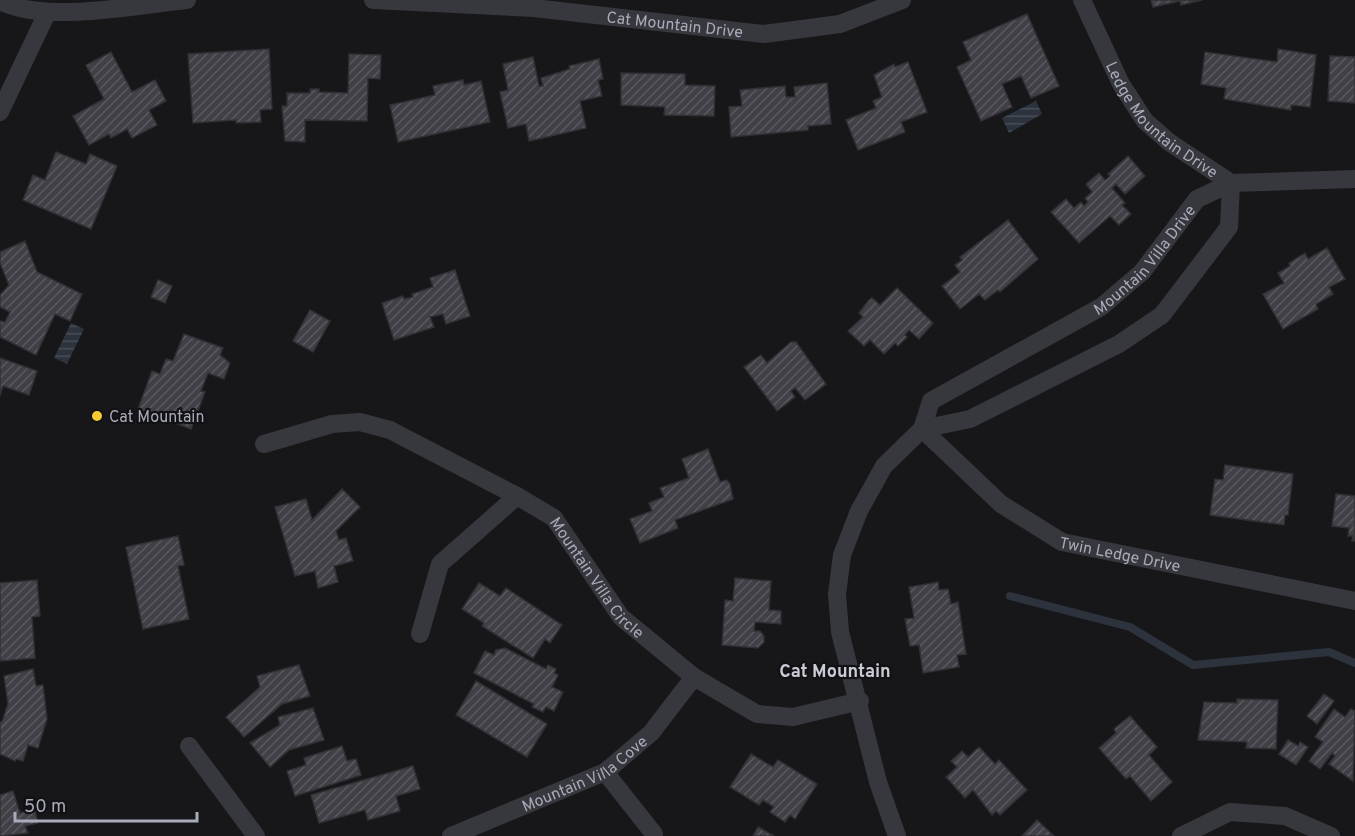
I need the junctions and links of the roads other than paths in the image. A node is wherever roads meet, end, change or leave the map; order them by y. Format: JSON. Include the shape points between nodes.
{"nodes":[{"id":1,"x":187,"y":0,"type":"edge"},
{"id":2,"x":373,"y":0,"type":"edge"},
{"id":3,"x":902,"y":0,"type":"edge"},
{"id":4,"x":1082,"y":0,"type":"edge"},
{"id":5,"x":0,"y":1,"type":"edge"},
{"id":6,"x":46,"y":13,"type":"junction"},
{"id":7,"x":0,"y":112,"type":"edge"},
{"id":8,"x":1355,"y":179,"type":"edge"},
{"id":9,"x":1231,"y":183,"type":"junction"},
{"id":10,"x":922,"y":429,"type":"junction"},
{"id":11,"x":264,"y":444,"type":"dead end"},
{"id":12,"x":517,"y":496,"type":"junction"},
{"id":13,"x":1355,"y":601,"type":"edge"},
{"id":14,"x":420,"y":634,"type":"dead end"},
{"id":15,"x":694,"y":676,"type":"junction"},
{"id":16,"x":860,"y":702,"type":"junction"},
{"id":17,"x":189,"y":746,"type":"dead end"},
{"id":18,"x":606,"y":772,"type":"junction"},
{"id":19,"x":654,"y":834,"type":"dead end"},
{"id":20,"x":256,"y":836,"type":"edge"},
{"id":21,"x":451,"y":836,"type":"edge"},
{"id":22,"x":897,"y":836,"type":"edge"},
{"id":23,"x":1181,"y":836,"type":"edge"},
{"id":24,"x":1330,"y":836,"type":"edge"}],
"edges":[{"from":1,"to":6,"type":"street"},
{"from":2,"to":3,"type":"street","name":"Cat Mountain Drive","via":[[534,8],[764,33],[840,24]]},
{"from":4,"to":9,"type":"street","name":"Ledge Mountain Drive","via":[[1121,84],[1145,121]]},
{"from":5,"to":6,"type":"street"},
{"from":6,"to":7,"type":"street"},
{"from":8,"to":9,"type":"street","name":"Ledge Mountain Drive"},
{"from":9,"to":10,"type":"street","name":"Mountain Villa Drive","via":[[1197,199],[1142,272],[1101,307],[931,401]]},
{"from":9,"to":10,"type":"street","via":[[1229,228],[1162,315],[1119,344],[969,419]]},
{"from":10,"to":13,"type":"street","name":"Twin Ledge Drive","via":[[1001,504],[1062,542]]},
{"from":10,"to":16,"type":"street","name":"Mountain Villa Drive","via":[[884,466],[859,511],[842,555],[837,594],[840,632]]},
{"from":11,"to":12,"type":"street","name":"Mountain Villa Circle","via":[[332,424],[360,422],[390,430]]},
{"from":12,"to":14,"type":"street","via":[[440,564]]},
{"from":12,"to":15,"type":"street","name":"Mountain Villa Circle","via":[[554,518],[621,617]]},
{"from":15,"to":16,"type":"street","name":"Mountain Villa Circle","via":[[757,714],[793,717]]},
{"from":15,"to":18,"type":"street","name":"Mountain Villa Cove","via":[[651,733]]},
{"from":16,"to":22,"type":"street","name":"Mountain Villa Drive","via":[[878,782]]},
{"from":17,"to":20,"type":"street"},
{"from":18,"to":19,"type":"street"},
{"from":18,"to":21,"type":"street","name":"Mountain Villa Cove"},
{"from":23,"to":24,"type":"street","via":[[1230,812],[1285,816]]}]}
